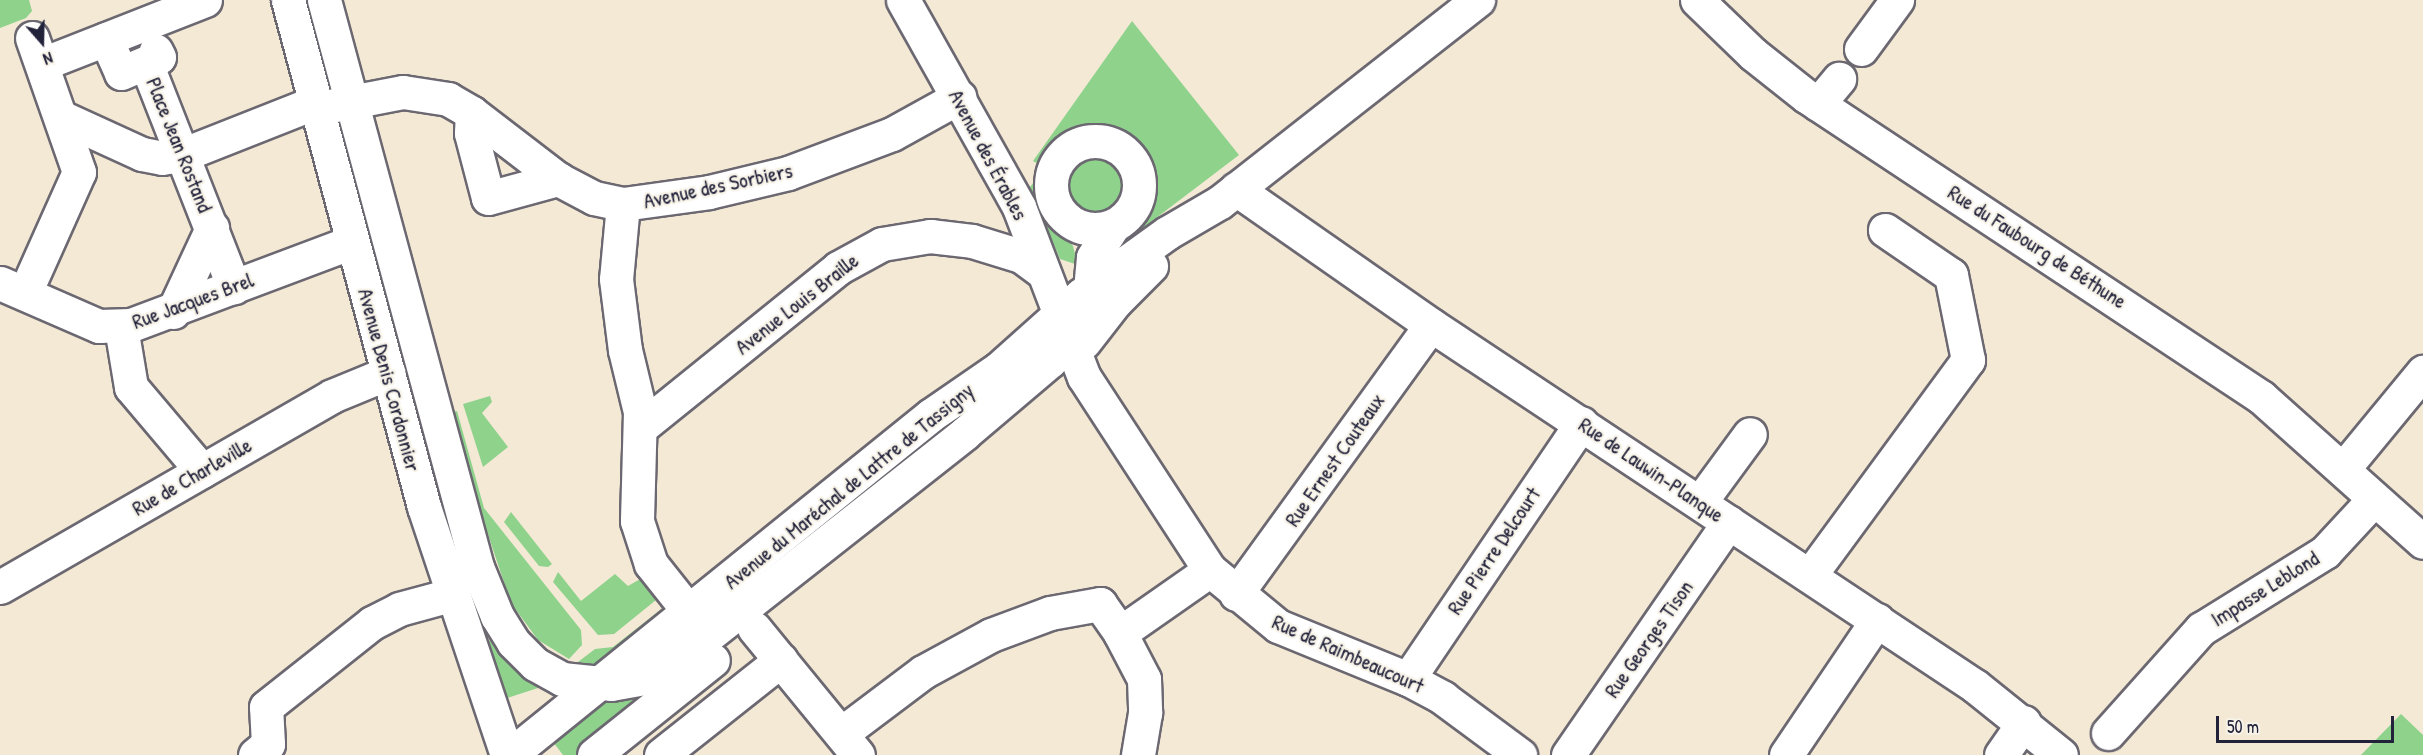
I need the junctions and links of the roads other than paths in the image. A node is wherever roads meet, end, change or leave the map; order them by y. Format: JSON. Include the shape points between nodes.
{"nodes":[{"id":1,"x":205,"y":0,"type":"edge"},
{"id":2,"x":288,"y":0,"type":"edge"},
{"id":3,"x":324,"y":0,"type":"edge"},
{"id":4,"x":336,"y":0,"type":"edge"},
{"id":5,"x":903,"y":0,"type":"edge"},
{"id":6,"x":1478,"y":0,"type":"edge"},
{"id":7,"x":1696,"y":0,"type":"edge"},
{"id":8,"x":1897,"y":0,"type":"edge"},
{"id":9,"x":145,"y":24,"type":"junction"},
{"id":10,"x":106,"y":39,"type":"junction"},
{"id":11,"x":1861,"y":49,"type":"dead end"},
{"id":12,"x":146,"y":63,"type":"junction"},
{"id":13,"x":1839,"y":79,"type":"dead end"},
{"id":14,"x":959,"y":97,"type":"junction"},
{"id":15,"x":357,"y":100,"type":"junction"},
{"id":16,"x":1818,"y":104,"type":"junction"},
{"id":17,"x":316,"y":106,"type":"junction"},
{"id":18,"x":472,"y":113,"type":"junction"},
{"id":19,"x":61,"y":117,"type":"junction"},
{"id":20,"x":184,"y":154,"type":"junction"},
{"id":21,"x":558,"y":179,"type":"junction"},
{"id":22,"x":1228,"y":196,"type":"junction"},
{"id":23,"x":623,"y":204,"type":"junction"},
{"id":24,"x":1068,"y":219,"type":"junction"},
{"id":25,"x":1114,"y":225,"type":"junction"},
{"id":26,"x":212,"y":228,"type":"junction"},
{"id":27,"x":1885,"y":230,"type":"dead end"},
{"id":28,"x":352,"y":242,"type":"junction"},
{"id":29,"x":1042,"y":271,"type":"junction"},
{"id":30,"x":32,"y":277,"type":"dead end"},
{"id":31,"x":0,"y":283,"type":"edge"},
{"id":32,"x":234,"y":287,"type":"junction"},
{"id":33,"x":1095,"y":291,"type":"junction"},
{"id":34,"x":174,"y":312,"type":"junction"},
{"id":35,"x":1431,"y":325,"type":"junction"},
{"id":36,"x":121,"y":327,"type":"junction"},
{"id":37,"x":1054,"y":348,"type":"junction"},
{"id":38,"x":2423,"y":372,"type":"edge"},
{"id":39,"x":388,"y":374,"type":"junction"},
{"id":40,"x":1581,"y":423,"type":"junction"},
{"id":41,"x":640,"y":428,"type":"junction"},
{"id":42,"x":1750,"y":434,"type":"dead end"},
{"id":43,"x":2343,"y":469,"type":"junction"},
{"id":44,"x":202,"y":471,"type":"junction"},
{"id":45,"x":2374,"y":499,"type":"junction"},
{"id":46,"x":1700,"y":502,"type":"junction"},
{"id":47,"x":1729,"y":522,"type":"junction"},
{"id":48,"x":2423,"y":542,"type":"edge"},
{"id":49,"x":2423,"y":564,"type":"edge"},
{"id":50,"x":1210,"y":570,"type":"junction"},
{"id":51,"x":1810,"y":575,"type":"junction"},
{"id":52,"x":0,"y":587,"type":"edge"},
{"id":53,"x":1236,"y":594,"type":"junction"},
{"id":54,"x":451,"y":595,"type":"junction"},
{"id":55,"x":690,"y":613,"type":"junction"},
{"id":56,"x":1877,"y":620,"type":"junction"},
{"id":57,"x":754,"y":628,"type":"junction"},
{"id":58,"x":1120,"y":633,"type":"junction"},
{"id":59,"x":781,"y":660,"type":"junction"},
{"id":60,"x":608,"y":678,"type":"junction"},
{"id":61,"x":1408,"y":679,"type":"junction"},
{"id":62,"x":2024,"y":722,"type":"junction"},
{"id":63,"x":2108,"y":733,"type":"dead end"},
{"id":64,"x":850,"y":744,"type":"edge"},
{"id":65,"x":255,"y":755,"type":"edge"},
{"id":66,"x":509,"y":755,"type":"edge"},
{"id":67,"x":594,"y":755,"type":"edge"},
{"id":68,"x":661,"y":755,"type":"edge"},
{"id":69,"x":1138,"y":755,"type":"edge"},
{"id":70,"x":1520,"y":755,"type":"edge"},
{"id":71,"x":1568,"y":755,"type":"edge"},
{"id":72,"x":1786,"y":755,"type":"edge"},
{"id":73,"x":2001,"y":755,"type":"edge"},
{"id":74,"x":2061,"y":755,"type":"edge"}],
"edges":[{"from":1,"to":9,"type":"street"},
{"from":2,"to":17,"type":"street","name":"Avenue Denis Cordonnier"},
{"from":3,"to":15,"type":"street"},
{"from":4,"to":15,"type":"street"},
{"from":5,"to":14,"type":"street","name":"Avenue des Érables"},
{"from":6,"to":22,"type":"street","name":"Avenue du Maréchal de Lattre de Tassigny"},
{"from":7,"to":16,"type":"street","name":"Rue du Faubourg de Béthune","via":[[1752,54]]},
{"from":8,"to":11,"type":"street"},
{"from":9,"to":10,"type":"street"},
{"from":9,"to":12,"type":"street","name":"Place Jean Rostand","via":[[159,57]]},
{"from":10,"to":12,"type":"street","name":"Place Jean Rostand","via":[[121,73]]},
{"from":10,"to":19,"type":"street","via":[[43,54]]},
{"from":12,"to":20,"type":"street","name":"Place Jean Rostand"},
{"from":13,"to":16,"type":"street"},
{"from":14,"to":23,"type":"street","name":"Avenue des Sorbiers","via":[[892,134],[788,173],[709,192]]},
{"from":14,"to":29,"type":"street","name":"Avenue des Érables","via":[[1018,207]]},
{"from":15,"to":17,"type":"street","name":"Avenue des Sorbiers"},
{"from":15,"to":18,"type":"street","name":"Avenue des Sorbiers","via":[[420,92],[448,99]]},
{"from":15,"to":60,"type":"street","via":[[474,520],[503,605],[520,634],[552,662]]},
{"from":16,"to":43,"type":"street","name":"Rue du Faubourg de Béthune","via":[[2223,370],[2280,412]]},
{"from":17,"to":20,"type":"street","name":"Avenue des Sorbiers"},
{"from":17,"to":28,"type":"street","name":"Avenue Denis Cordonnier"},
{"from":18,"to":21,"type":"street","name":"Avenue des Sorbiers"},
{"from":18,"to":21,"type":"street","via":[[471,133],[488,198]]},
{"from":19,"to":20,"type":"street","name":"Avenue des Sorbiers","via":[[142,154],[162,158]]},
{"from":19,"to":30,"type":"street","via":[[79,172]]},
{"from":20,"to":26,"type":"street","name":"Place Jean Rostand"},
{"from":21,"to":23,"type":"street","name":"Avenue des Sorbiers","via":[[594,198]]},
{"from":22,"to":33,"type":"street","name":"Avenue du Maréchal de Lattre de Tassigny","via":[[1167,233]]},
{"from":22,"to":35,"type":"street","name":"Rue de Lauwin-Planque"},
{"from":23,"to":41,"type":"street","via":[[616,279]]},
{"from":24,"to":25,"type":"street","via":[[1094,229]]},
{"from":24,"to":25,"type":"street","via":[[1052,196],[1055,168],[1073,146],[1101,141],[1126,153],[1139,178],[1135,205]]},
{"from":24,"to":33,"type":"street"},
{"from":25,"to":33,"type":"street","via":[[1095,252]]},
{"from":26,"to":32,"type":"street","name":"Place Jean Rostand"},
{"from":26,"to":34,"type":"street"},
{"from":27,"to":51,"type":"street","via":[[1952,275],[1968,360]]},
{"from":28,"to":32,"type":"street","name":"Rue Jacques Brel"},
{"from":28,"to":39,"type":"street","name":"Avenue Denis Cordonnier"},
{"from":29,"to":37,"type":"street","name":"Avenue des Érables"},
{"from":29,"to":41,"type":"street","name":"Avenue Louis Braille","via":[[1021,256],[972,241],[930,236],[882,244],[838,268]]},
{"from":31,"to":36,"type":"street","name":"Rue Jacques Brel","via":[[99,326]]},
{"from":32,"to":34,"type":"street","name":"Rue Jacques Brel"},
{"from":33,"to":37,"type":"street","name":"Avenue du Maréchal de Lattre de Tassigny"},
{"from":34,"to":36,"type":"street","name":"Rue Jacques Brel"},
{"from":35,"to":40,"type":"street","name":"Rue de Lauwin-Planque"},
{"from":35,"to":53,"type":"street","name":"Rue Ernest Couteaux"},
{"from":36,"to":44,"type":"street","via":[[131,387]]},
{"from":37,"to":50,"type":"street","name":"Rue de Raimbeaucourt"},
{"from":37,"to":55,"type":"street","name":"Avenue du Maréchal de Lattre de Tassigny","via":[[922,422]]},
{"from":37,"to":57,"type":"street","name":"Avenue du Maréchal de Lattre de Tassigny","via":[[969,459]]},
{"from":37,"to":60,"type":"street","via":[[680,644],[649,662]]},
{"from":38,"to":43,"type":"street"},
{"from":39,"to":44,"type":"street","name":"Rue de Charleville","via":[[332,396]]},
{"from":39,"to":54,"type":"street","name":"Avenue Denis Cordonnier"},
{"from":40,"to":46,"type":"street","name":"Rue de Lauwin-Planque"},
{"from":40,"to":61,"type":"street","name":"Rue Pierre Delcourt"},
{"from":41,"to":55,"type":"street","via":[[635,502],[641,543],[651,564]]},
{"from":42,"to":46,"type":"street"},
{"from":43,"to":45,"type":"street","name":"Rue du Faubourg de Béthune"},
{"from":44,"to":52,"type":"street","name":"Rue de Charleville"},
{"from":45,"to":48,"type":"street","name":"Rue du Faubourg de Béthune"},
{"from":45,"to":49,"type":"street","name":"Rue du Faubourg de Béthune"},
{"from":45,"to":63,"type":"street","name":"Impasse Leblond","via":[[2325,552],[2201,629]]},
{"from":46,"to":47,"type":"street","name":"Rue de Lauwin-Planque"},
{"from":47,"to":51,"type":"street","name":"Rue de Lauwin-Planque"},
{"from":47,"to":71,"type":"street","name":"Rue Georges Tison"},
{"from":50,"to":53,"type":"street","name":"Rue de Raimbeaucourt"},
{"from":50,"to":58,"type":"street"},
{"from":51,"to":56,"type":"street","name":"Rue de Lauwin-Planque"},
{"from":53,"to":61,"type":"street","name":"Rue de Raimbeaucourt","via":[[1278,626]]},
{"from":54,"to":65,"type":"street","via":[[399,609],[372,624],[266,707],[268,744]]},
{"from":54,"to":66,"type":"street","name":"Avenue Denis Cordonnier"},
{"from":55,"to":60,"type":"street","name":"Avenue du Maréchal de Lattre de Tassigny"},
{"from":56,"to":62,"type":"street","name":"Rue de Lauwin-Planque"},
{"from":56,"to":72,"type":"street"},
{"from":57,"to":59,"type":"street"},
{"from":57,"to":67,"type":"street","name":"Avenue du Maréchal de Lattre de Tassigny"},
{"from":58,"to":64,"type":"street","via":[[1100,603],[1017,624],[943,659]]},
{"from":58,"to":69,"type":"street","via":[[1144,679],[1145,713]]},
{"from":59,"to":64,"type":"street"},
{"from":59,"to":68,"type":"street"},
{"from":60,"to":66,"type":"street","name":"Avenue du Maréchal de Lattre de Tassigny"},
{"from":61,"to":70,"type":"street","name":"Rue de Raimbeaucourt","via":[[1443,699]]},
{"from":62,"to":73,"type":"street"},
{"from":62,"to":74,"type":"street","name":"Rue de Lauwin-Planque"}]}
